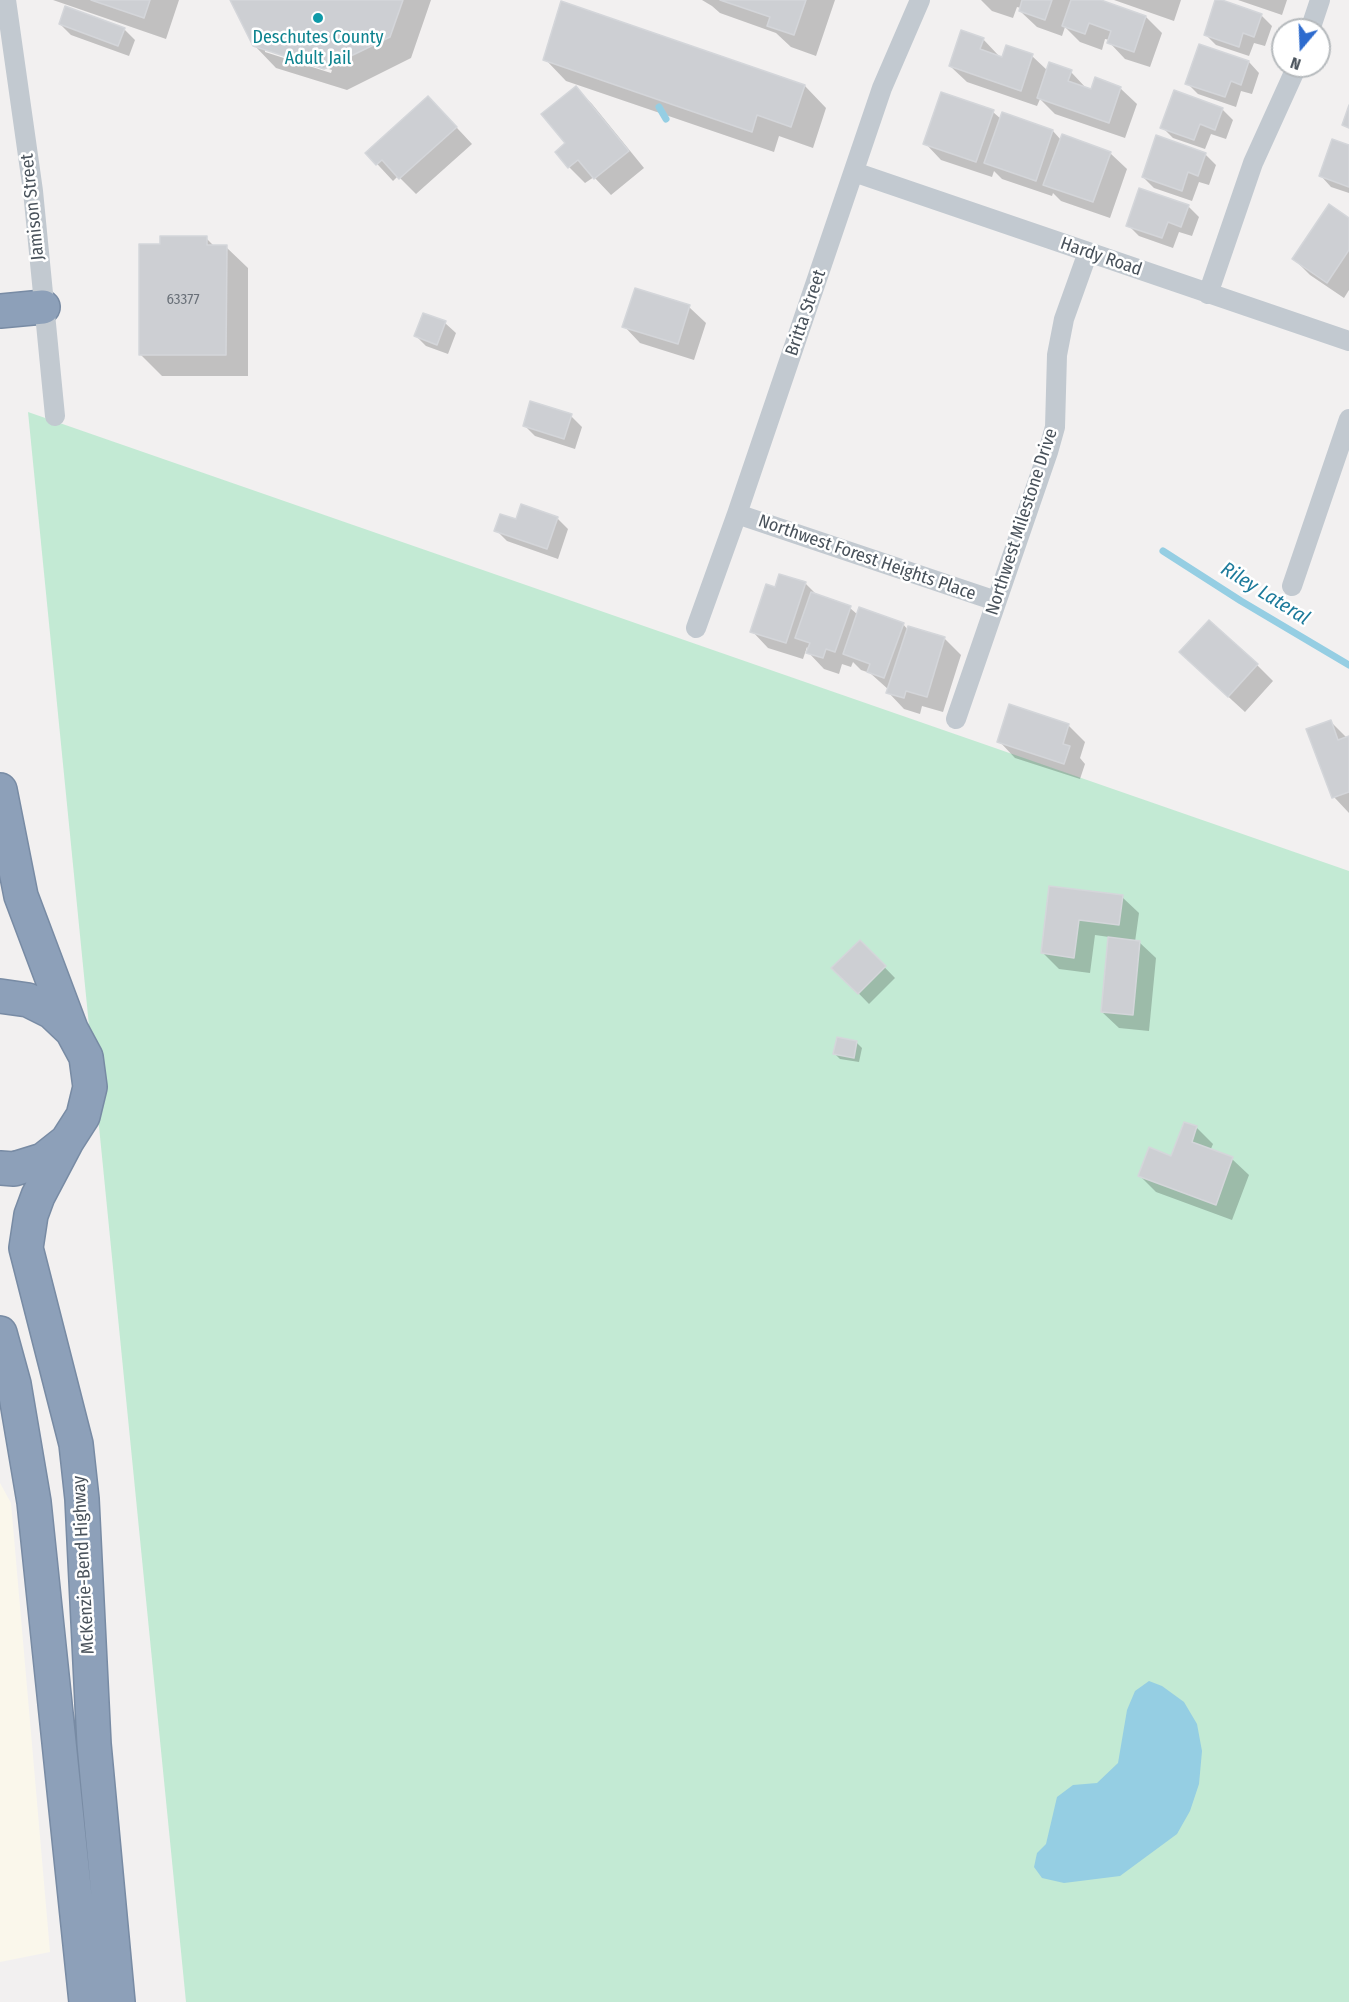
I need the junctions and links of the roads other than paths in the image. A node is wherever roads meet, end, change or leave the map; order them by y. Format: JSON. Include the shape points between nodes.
{"nodes":[{"id":1,"x":6,"y":0,"type":"edge"},
{"id":2,"x":920,"y":0,"type":"edge"},
{"id":3,"x":1320,"y":0,"type":"edge"},
{"id":4,"x":1314,"y":18,"type":"edge"},
{"id":5,"x":1292,"y":78,"type":"edge"},
{"id":6,"x":854,"y":172,"type":"junction"},
{"id":7,"x":1088,"y":252,"type":"junction"},
{"id":8,"x":1208,"y":294,"type":"junction"},
{"id":9,"x":43,"y":307,"type":"junction"},
{"id":10,"x":0,"y":311,"type":"edge"},
{"id":11,"x":1349,"y":341,"type":"edge"},
{"id":12,"x":55,"y":416,"type":"dead end"},
{"id":13,"x":1349,"y":419,"type":"edge"},
{"id":14,"x":737,"y":514,"type":"junction"},
{"id":15,"x":1292,"y":586,"type":"dead end"},
{"id":16,"x":996,"y":602,"type":"junction"},
{"id":17,"x":696,"y":628,"type":"dead end"},
{"id":18,"x":956,"y":719,"type":"dead end"},
{"id":19,"x":0,"y":790,"type":"edge"},
{"id":20,"x":0,"y":996,"type":"edge"},
{"id":21,"x":72,"y":1030,"type":"junction"},
{"id":22,"x":67,"y":1142,"type":"junction"},
{"id":23,"x":0,"y":1168,"type":"edge"},
{"id":24,"x":0,"y":1333,"type":"edge"},
{"id":25,"x":86,"y":2002,"type":"edge"},
{"id":26,"x":118,"y":2002,"type":"edge"}],
"edges":[{"from":1,"to":9,"type":"street","name":"Jamison Street","via":[[34,200]]},
{"from":2,"to":6,"type":"street","name":"Britta Street","via":[[882,88]]},
{"from":3,"to":4,"type":"street"},
{"from":5,"to":8,"type":"street","via":[[1253,163]]},
{"from":6,"to":7,"type":"street","name":"Hardy Road"},
{"from":6,"to":14,"type":"street","name":"Britta Street"},
{"from":7,"to":8,"type":"street","name":"Hardy Road"},
{"from":7,"to":16,"type":"street","name":"Northwest Milestone Drive","via":[[1064,319],[1057,355],[1055,427]]},
{"from":8,"to":11,"type":"street","name":"Hardy Road"},
{"from":9,"to":10,"type":"highway"},
{"from":9,"to":12,"type":"street","name":"Jamison Street"},
{"from":13,"to":15,"type":"street"},
{"from":14,"to":16,"type":"street","name":"Northwest Forest Heights Place"},
{"from":14,"to":17,"type":"street","name":"Britta Street"},
{"from":16,"to":18,"type":"street","name":"Northwest Milestone Drive"},
{"from":19,"to":21,"type":"highway","via":[[21,896]]},
{"from":20,"to":21,"type":"highway","via":[[28,1000],[52,1012]]},
{"from":21,"to":22,"type":"highway","name":"McKenzie-Bend Highway","via":[[86,1057],[90,1087],[83,1116]]},
{"from":22,"to":23,"type":"highway","via":[[43,1160],[14,1169]]},
{"from":22,"to":26,"type":"highway","name":"McKenzie-Bend Highway","via":[[38,1196],[26,1248],[77,1455],[94,1744]]},
{"from":24,"to":25,"type":"highway","via":[[14,1384],[34,1502]]}]}
